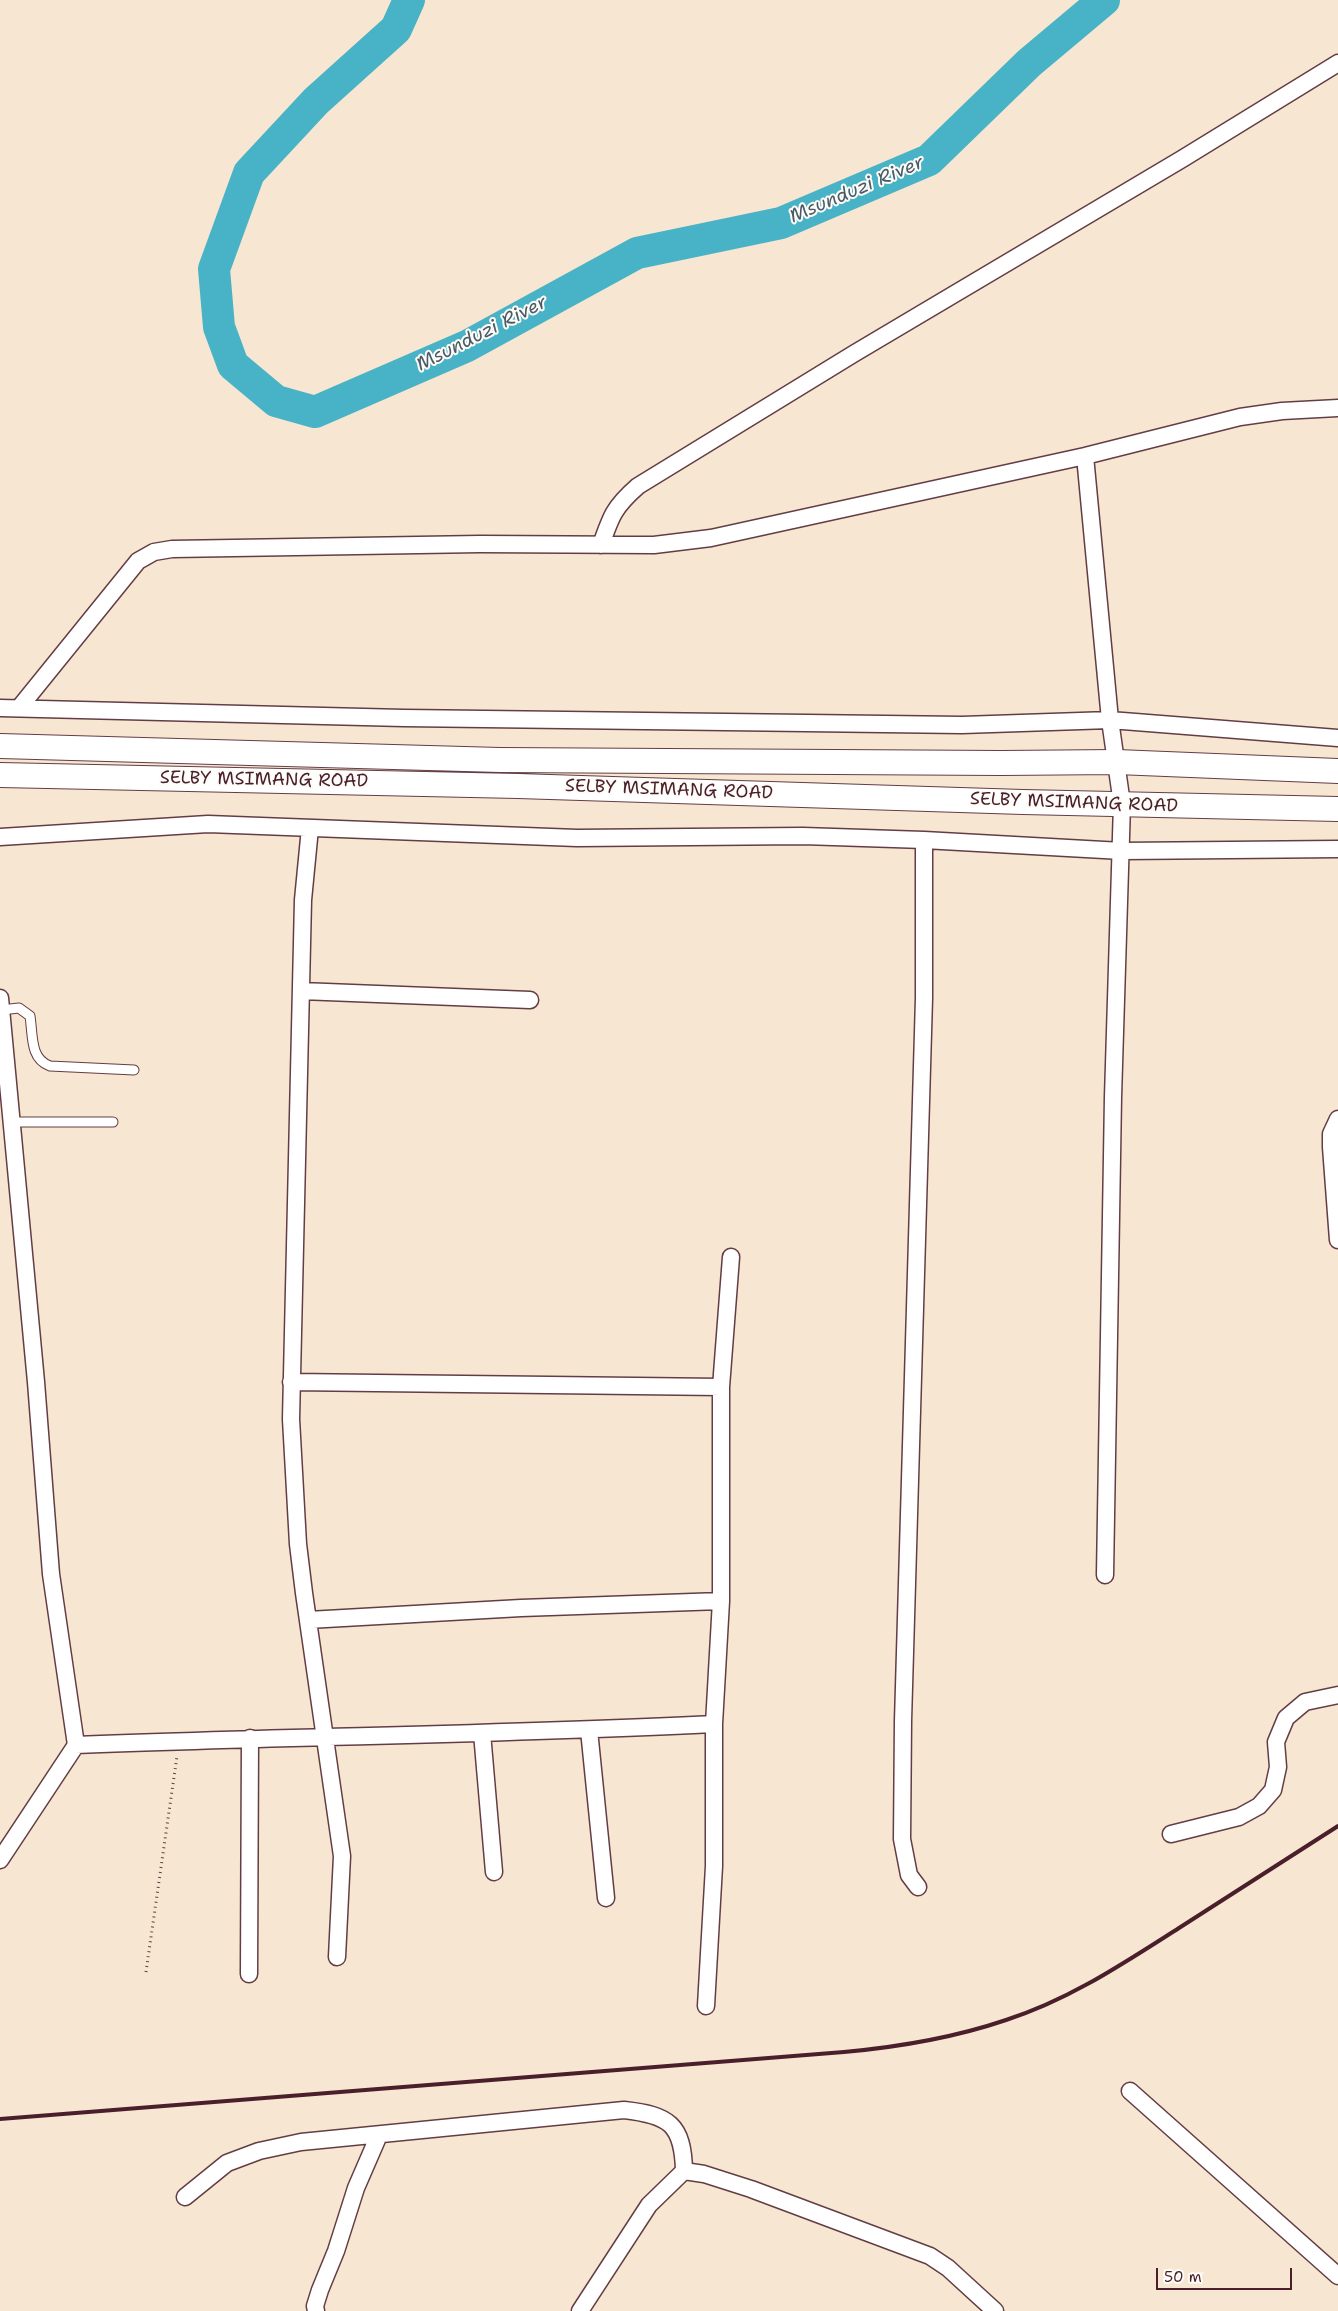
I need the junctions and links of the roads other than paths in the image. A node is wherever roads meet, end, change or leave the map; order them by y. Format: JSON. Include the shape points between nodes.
{"nodes":[{"id":1,"x":1338,"y":63,"type":"edge"},
{"id":2,"x":1338,"y":408,"type":"edge"},
{"id":3,"x":1085,"y":456,"type":"junction"},
{"id":4,"x":601,"y":546,"type":"junction"},
{"id":5,"x":0,"y":708,"type":"edge"},
{"id":6,"x":19,"y":708,"type":"junction"},
{"id":7,"x":1110,"y":720,"type":"junction"},
{"id":8,"x":1338,"y":738,"type":"edge"},
{"id":9,"x":0,"y":746,"type":"edge"},
{"id":10,"x":1116,"y":762,"type":"junction"},
{"id":11,"x":1338,"y":771,"type":"edge"},
{"id":12,"x":0,"y":775,"type":"edge"},
{"id":13,"x":1122,"y":804,"type":"junction"},
{"id":14,"x":1338,"y":809,"type":"edge"},
{"id":15,"x":310,"y":828,"type":"junction"},
{"id":16,"x":0,"y":837,"type":"edge"},
{"id":17,"x":924,"y":840,"type":"junction"},
{"id":18,"x":1338,"y":849,"type":"edge"},
{"id":19,"x":1122,"y":852,"type":"junction"},
{"id":20,"x":301,"y":991,"type":"junction"},
{"id":21,"x":530,"y":1000,"type":"dead end"},
{"id":22,"x":0,"y":1004,"type":"edge"},
{"id":23,"x":134,"y":1070,"type":"dead end"},
{"id":24,"x":1338,"y":1119,"type":"edge"},
{"id":25,"x":11,"y":1122,"type":"junction"},
{"id":26,"x":112,"y":1122,"type":"dead end"},
{"id":27,"x":1338,"y":1240,"type":"edge"},
{"id":28,"x":730,"y":1257,"type":"dead end"},
{"id":29,"x":291,"y":1382,"type":"junction"},
{"id":30,"x":720,"y":1387,"type":"junction"},
{"id":31,"x":1105,"y":1575,"type":"dead end"},
{"id":32,"x":721,"y":1601,"type":"junction"},
{"id":33,"x":308,"y":1620,"type":"junction"},
{"id":34,"x":1338,"y":1695,"type":"edge"},
{"id":35,"x":714,"y":1724,"type":"junction"},
{"id":36,"x":589,"y":1730,"type":"junction"},
{"id":37,"x":482,"y":1732,"type":"junction"},
{"id":38,"x":326,"y":1736,"type":"junction"},
{"id":39,"x":250,"y":1738,"type":"junction"},
{"id":40,"x":76,"y":1745,"type":"junction"},
{"id":41,"x":1171,"y":1834,"type":"dead end"},
{"id":42,"x":0,"y":1860,"type":"edge"},
{"id":43,"x":494,"y":1872,"type":"dead end"},
{"id":44,"x":918,"y":1887,"type":"dead end"},
{"id":45,"x":606,"y":1898,"type":"dead end"},
{"id":46,"x":337,"y":1957,"type":"dead end"},
{"id":47,"x":249,"y":1974,"type":"dead end"},
{"id":48,"x":706,"y":2006,"type":"dead end"},
{"id":49,"x":1130,"y":2091,"type":"dead end"},
{"id":50,"x":379,"y":2135,"type":"junction"},
{"id":51,"x":684,"y":2170,"type":"junction"},
{"id":52,"x":185,"y":2197,"type":"dead end"},
{"id":53,"x":1338,"y":2276,"type":"edge"},
{"id":54,"x":316,"y":2311,"type":"edge"},
{"id":55,"x":580,"y":2311,"type":"edge"},
{"id":56,"x":995,"y":2311,"type":"edge"}],
"edges":[{"from":1,"to":4,"type":"street","via":[[638,486],[620,502],[611,516]]},
{"from":2,"to":3,"type":"street","via":[[1240,417]]},
{"from":3,"to":4,"type":"street","via":[[711,538],[654,545]]},
{"from":3,"to":7,"type":"street"},
{"from":4,"to":6,"type":"street","via":[[440,544],[154,552],[138,561],[118,584]]},
{"from":5,"to":6,"type":"street"},
{"from":6,"to":7,"type":"street","via":[[758,723],[962,725]]},
{"from":7,"to":8,"type":"street"},
{"from":7,"to":10,"type":"street"},
{"from":9,"to":10,"type":"main road","name":"SELBY MSIMANG ROAD","via":[[500,760]]},
{"from":10,"to":11,"type":"main road","name":"SELBY MSIMANG ROAD"},
{"from":10,"to":13,"type":"street"},
{"from":12,"to":13,"type":"main road","name":"SELBY MSIMANG ROAD"},
{"from":13,"to":14,"type":"main road","name":"SELBY MSIMANG ROAD"},
{"from":13,"to":19,"type":"street"},
{"from":15,"to":16,"type":"street","via":[[208,824]]},
{"from":15,"to":17,"type":"street","via":[[577,838],[803,836]]},
{"from":15,"to":20,"type":"street","via":[[303,900]]},
{"from":17,"to":19,"type":"street"},
{"from":17,"to":44,"type":"street","via":[[924,998],[902,1721],[902,1838],[909,1875]]},
{"from":18,"to":19,"type":"street"},
{"from":19,"to":31,"type":"street","via":[[1113,1097]]},
{"from":20,"to":21,"type":"street"},
{"from":20,"to":29,"type":"street"},
{"from":22,"to":23,"type":"lane","via":[[19,1008],[30,1016],[35,1056],[41,1063]]},
{"from":22,"to":25,"type":"street"},
{"from":24,"to":27,"type":"street","via":[[1331,1134]]},
{"from":25,"to":26,"type":"lane"},
{"from":25,"to":40,"type":"street","via":[[51,1574]]},
{"from":28,"to":30,"type":"street"},
{"from":29,"to":30,"type":"street"},
{"from":29,"to":33,"type":"street","via":[[298,1544]]},
{"from":30,"to":32,"type":"street"},
{"from":32,"to":33,"type":"street"},
{"from":32,"to":35,"type":"street"},
{"from":33,"to":38,"type":"street"},
{"from":34,"to":41,"type":"street","via":[[1305,1702],[1286,1718],[1276,1742],[1278,1767],[1273,1790],[1259,1806],[1240,1817]]},
{"from":35,"to":36,"type":"street"},
{"from":35,"to":48,"type":"street","via":[[714,1866]]},
{"from":36,"to":37,"type":"street"},
{"from":36,"to":45,"type":"street"},
{"from":37,"to":38,"type":"street"},
{"from":37,"to":43,"type":"street"},
{"from":38,"to":39,"type":"street"},
{"from":38,"to":46,"type":"street","via":[[343,1872]]},
{"from":39,"to":40,"type":"street"},
{"from":39,"to":47,"type":"street"},
{"from":40,"to":42,"type":"street"},
{"from":49,"to":53,"type":"street"},
{"from":50,"to":51,"type":"street","via":[[634,2111],[658,2117],[670,2125],[680,2137]]},
{"from":50,"to":52,"type":"street","via":[[301,2142],[259,2151],[227,2163]]},
{"from":50,"to":54,"type":"street","via":[[356,2188]]},
{"from":51,"to":55,"type":"street","via":[[649,2205]]},
{"from":51,"to":56,"type":"street","via":[[750,2188],[930,2256]]}]}
